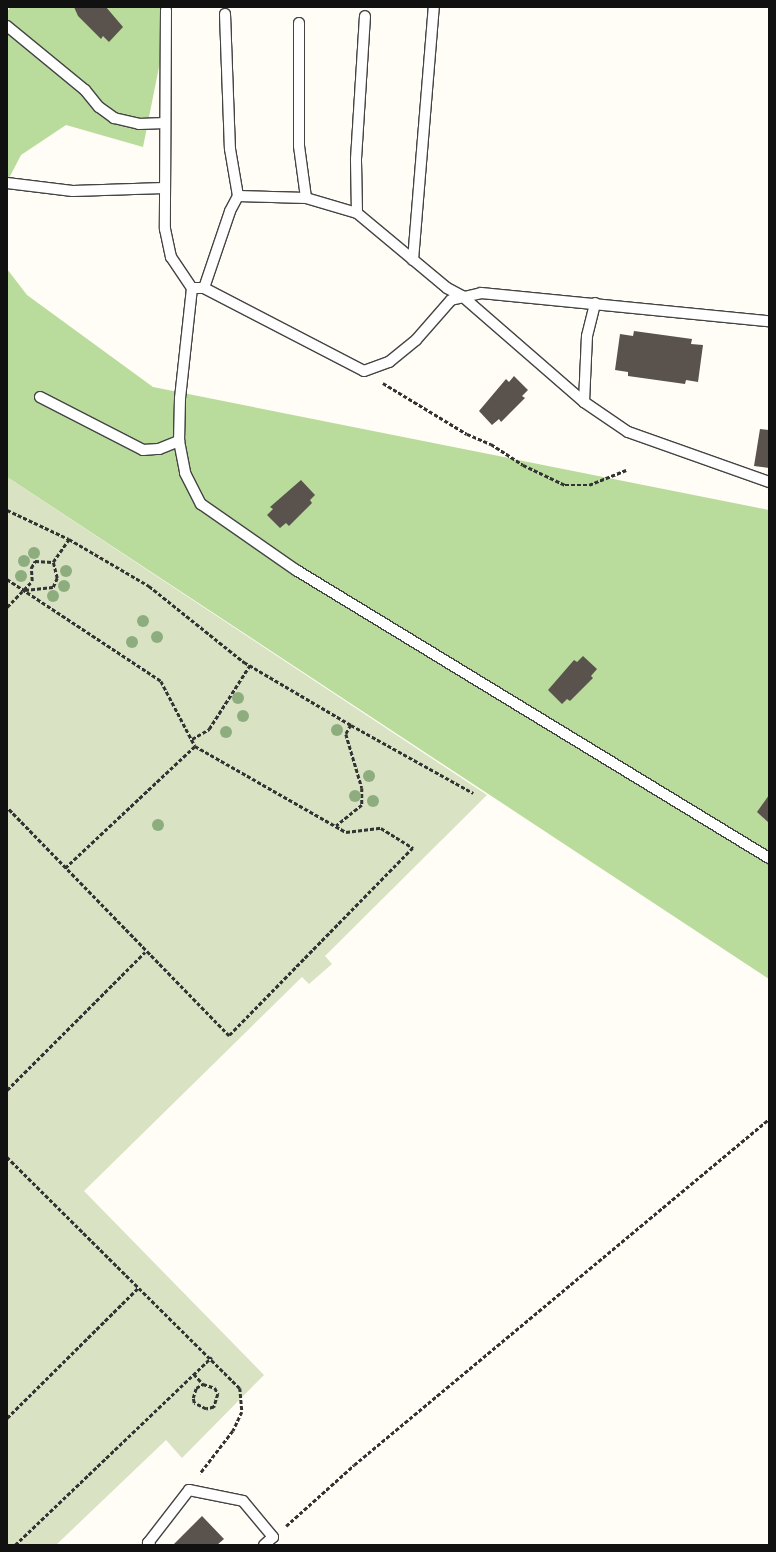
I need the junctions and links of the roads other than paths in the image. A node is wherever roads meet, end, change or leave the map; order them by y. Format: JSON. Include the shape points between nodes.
{"nodes":[{"id":1,"x":434,"y":7,"type":"edge"},
{"id":2,"x":166,"y":10,"type":"dead end"},
{"id":3,"x":225,"y":14,"type":"dead end"},
{"id":4,"x":365,"y":16,"type":"dead end"},
{"id":5,"x":299,"y":23,"type":"dead end"},
{"id":6,"x":7,"y":26,"type":"edge"},
{"id":7,"x":165,"y":123,"type":"junction"},
{"id":8,"x":7,"y":183,"type":"edge"},
{"id":9,"x":164,"y":188,"type":"junction"},
{"id":10,"x":238,"y":196,"type":"junction"},
{"id":11,"x":306,"y":198,"type":"junction"},
{"id":12,"x":357,"y":213,"type":"junction"},
{"id":13,"x":413,"y":260,"type":"junction"},
{"id":14,"x":192,"y":288,"type":"junction"},
{"id":15,"x":204,"y":288,"type":"junction"},
{"id":16,"x":462,"y":296,"type":"junction"},
{"id":17,"x":595,"y":303,"type":"junction"},
{"id":18,"x":769,"y":322,"type":"edge"},
{"id":19,"x":40,"y":397,"type":"dead end"},
{"id":20,"x":584,"y":402,"type":"junction"},
{"id":21,"x":179,"y":441,"type":"junction"},
{"id":22,"x":769,"y":482,"type":"edge"},
{"id":23,"x":769,"y":858,"type":"edge"},
{"id":24,"x":150,"y":1545,"type":"edge"},
{"id":25,"x":264,"y":1545,"type":"edge"}],
"edges":[{"from":1,"to":13,"type":"lane"},
{"from":2,"to":7,"type":"lane"},
{"from":3,"to":10,"type":"lane","via":[[230,149]]},
{"from":4,"to":12,"type":"lane","via":[[356,159]]},
{"from":5,"to":11,"type":"lane","via":[[299,146]]},
{"from":6,"to":7,"type":"lane","via":[[85,90],[99,107],[114,118],[139,124]]},
{"from":7,"to":9,"type":"lane"},
{"from":8,"to":9,"type":"lane","via":[[73,191]]},
{"from":9,"to":14,"type":"lane","via":[[167,246]]},
{"from":10,"to":11,"type":"lane"},
{"from":10,"to":15,"type":"lane","via":[[230,211]]},
{"from":11,"to":12,"type":"lane"},
{"from":12,"to":13,"type":"lane"},
{"from":13,"to":16,"type":"lane","via":[[447,288]]},
{"from":14,"to":15,"type":"lane"},
{"from":14,"to":21,"type":"lane","via":[[180,398]]},
{"from":15,"to":16,"type":"lane","via":[[364,371],[389,362],[416,340],[451,300]]},
{"from":16,"to":17,"type":"lane","via":[[481,294]]},
{"from":16,"to":20,"type":"lane"},
{"from":17,"to":18,"type":"lane"},
{"from":17,"to":20,"type":"lane","via":[[587,336]]},
{"from":19,"to":21,"type":"lane","via":[[143,450],[159,450]]},
{"from":20,"to":22,"type":"lane","via":[[628,432]]},
{"from":21,"to":23,"type":"lane","via":[[185,473],[201,504],[296,570]]},
{"from":24,"to":25,"type":"lane","via":[[148,1543],[188,1490],[243,1501],[273,1537]]}]}
